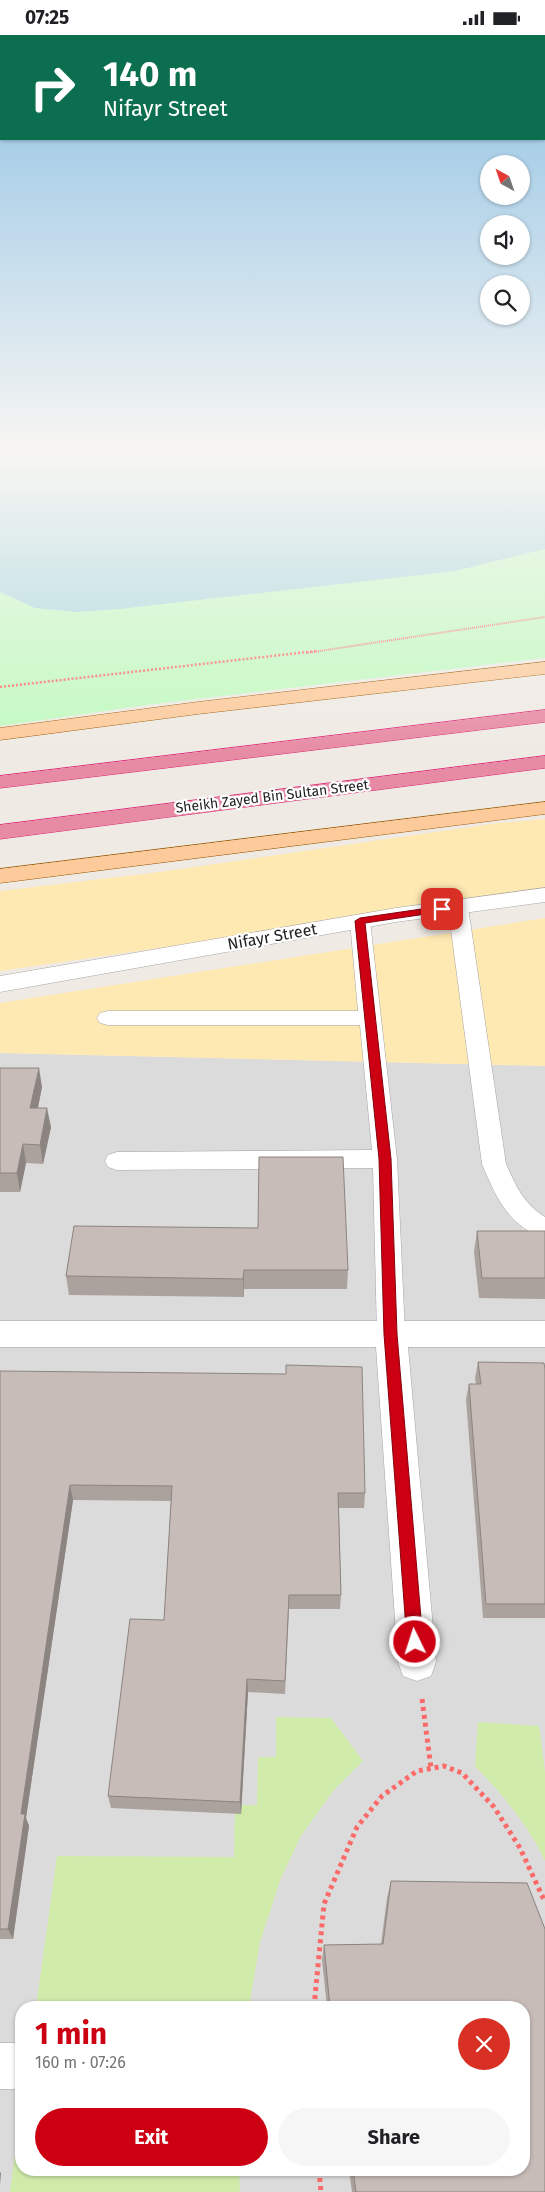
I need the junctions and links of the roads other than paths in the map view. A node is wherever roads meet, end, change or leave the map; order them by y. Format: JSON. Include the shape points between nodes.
{"nodes":[{"id":1,"x":545,"y":668,"type":"edge"},
{"id":2,"x":545,"y":715,"type":"edge"},
{"id":3,"x":0,"y":735,"type":"edge"},
{"id":4,"x":545,"y":762,"type":"edge"},
{"id":5,"x":0,"y":782,"type":"edge"},
{"id":6,"x":545,"y":808,"type":"edge"},
{"id":7,"x":0,"y":832,"type":"edge"},
{"id":8,"x":0,"y":876,"type":"edge"},
{"id":9,"x":545,"y":895,"type":"edge"},
{"id":10,"x":458,"y":907,"type":"junction"},
{"id":11,"x":360,"y":921,"type":"junction"},
{"id":12,"x":0,"y":984,"type":"edge"},
{"id":13,"x":108,"y":1018,"type":"dead end"},
{"id":14,"x":370,"y":1018,"type":"junction"},
{"id":15,"x":385,"y":1159,"type":"junction"},
{"id":16,"x":117,"y":1161,"type":"dead end"},
{"id":17,"x":545,"y":1228,"type":"edge"},
{"id":18,"x":0,"y":1334,"type":"edge"},
{"id":19,"x":391,"y":1334,"type":"junction"},
{"id":20,"x":545,"y":1334,"type":"edge"},
{"id":21,"x":417,"y":1661,"type":"road end"}],
"edges":[{"from":1,"to":3,"type":"main road","via":[[198,708]]},
{"from":2,"to":5,"type":"highway"},
{"from":4,"to":7,"type":"highway","name":"Sheikh Zayed Bin Sultan Street"},
{"from":6,"to":8,"type":"main road"},
{"from":9,"to":10,"type":"street","name":"Nifayr Street"},
{"from":10,"to":11,"type":"street","name":"Nifayr Street"},
{"from":10,"to":17,"type":"lane","via":[[494,1164],[511,1202],[529,1221]]},
{"from":11,"to":12,"type":"street","name":"Nifayr Street"},
{"from":11,"to":14,"type":"lane"},
{"from":13,"to":14,"type":"lane"},
{"from":14,"to":15,"type":"lane"},
{"from":15,"to":16,"type":"lane"},
{"from":15,"to":19,"type":"lane"},
{"from":18,"to":19,"type":"street"},
{"from":19,"to":20,"type":"street"},
{"from":19,"to":21,"type":"street"}]}
